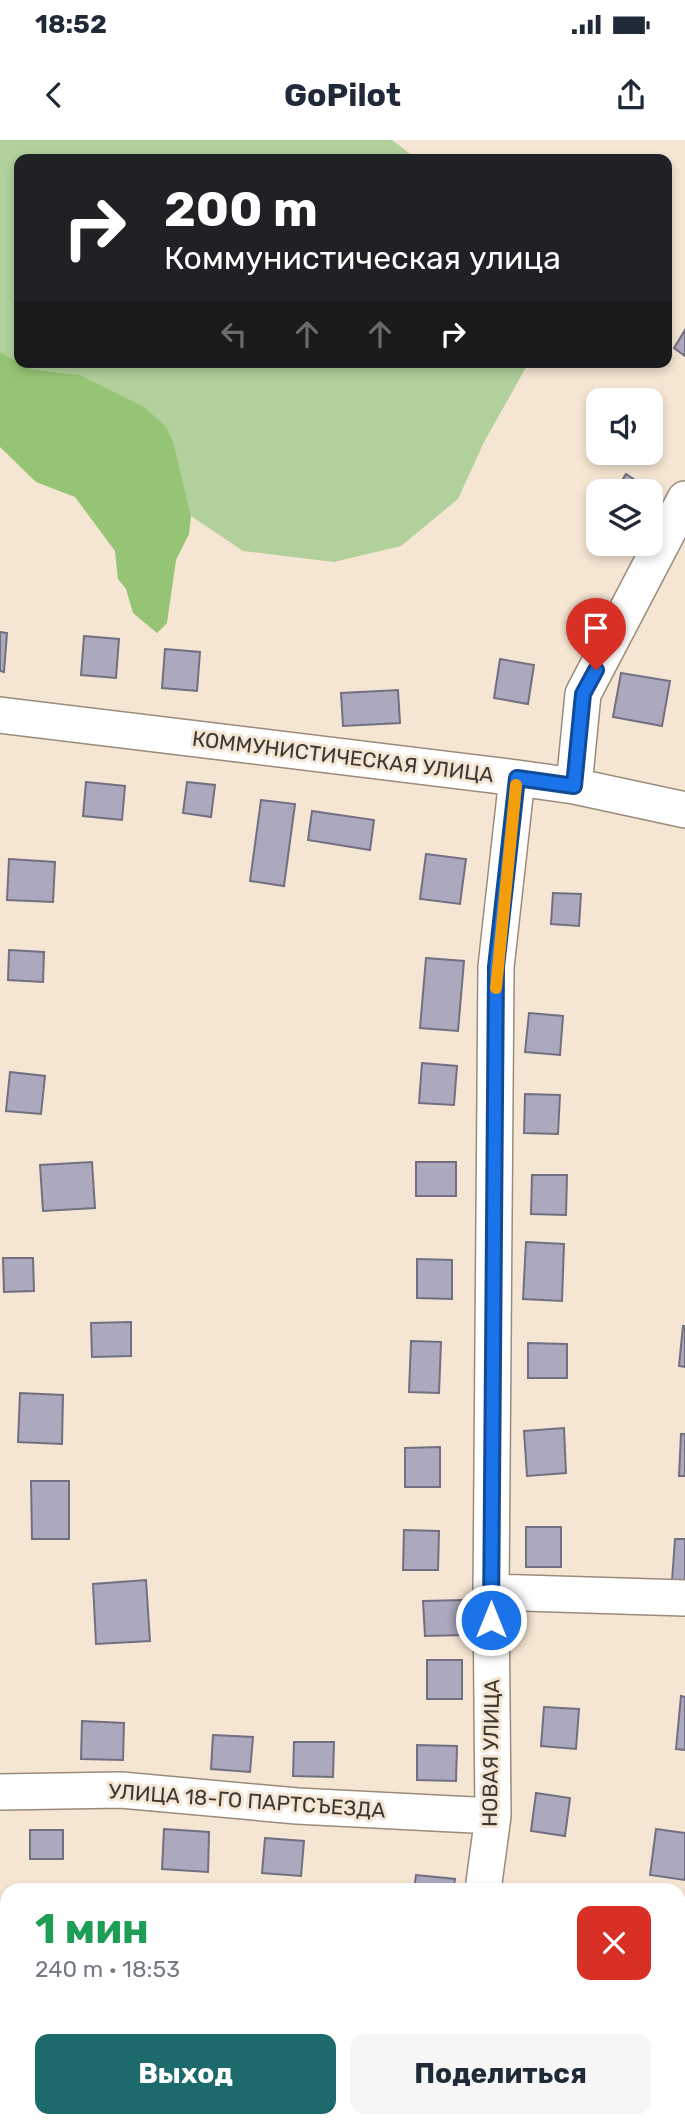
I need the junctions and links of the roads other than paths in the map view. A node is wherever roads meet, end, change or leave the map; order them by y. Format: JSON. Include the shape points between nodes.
{"nodes":[{"id":1,"x":685,"y":499,"type":"edge"},
{"id":2,"x":0,"y":715,"type":"edge"},
{"id":3,"x":517,"y":778,"type":"junction"},
{"id":4,"x":574,"y":786,"type":"junction"},
{"id":5,"x":685,"y":810,"type":"edge"},
{"id":6,"x":491,"y":1592,"type":"junction"},
{"id":7,"x":685,"y":1598,"type":"edge"},
{"id":8,"x":0,"y":1791,"type":"edge"},
{"id":9,"x":493,"y":1816,"type":"junction"},
{"id":10,"x":484,"y":1883,"type":"edge"}],
"edges":[{"from":1,"to":4,"type":"street","via":[[583,694]]},
{"from":2,"to":3,"type":"street","name":"КОММУНИСТИЧЕСКАЯ УЛИЦА"},
{"from":3,"to":4,"type":"street","name":"КОММУНИСТИЧЕСКАЯ УЛИЦА"},
{"from":3,"to":6,"type":"street","name":"НОВАЯ УЛИЦА","via":[[496,967]]},
{"from":4,"to":5,"type":"street","name":"КОММУНИСТИЧЕСКАЯ УЛИЦА"},
{"from":6,"to":7,"type":"street"},
{"from":6,"to":9,"type":"street","name":"НОВАЯ УЛИЦА"},
{"from":8,"to":9,"type":"street","name":"УЛИЦА 18-ГО ПАРТСЪЕЗДА","via":[[121,1790],[297,1806]]},
{"from":9,"to":10,"type":"street","name":"НОВАЯ УЛИЦА"}]}
